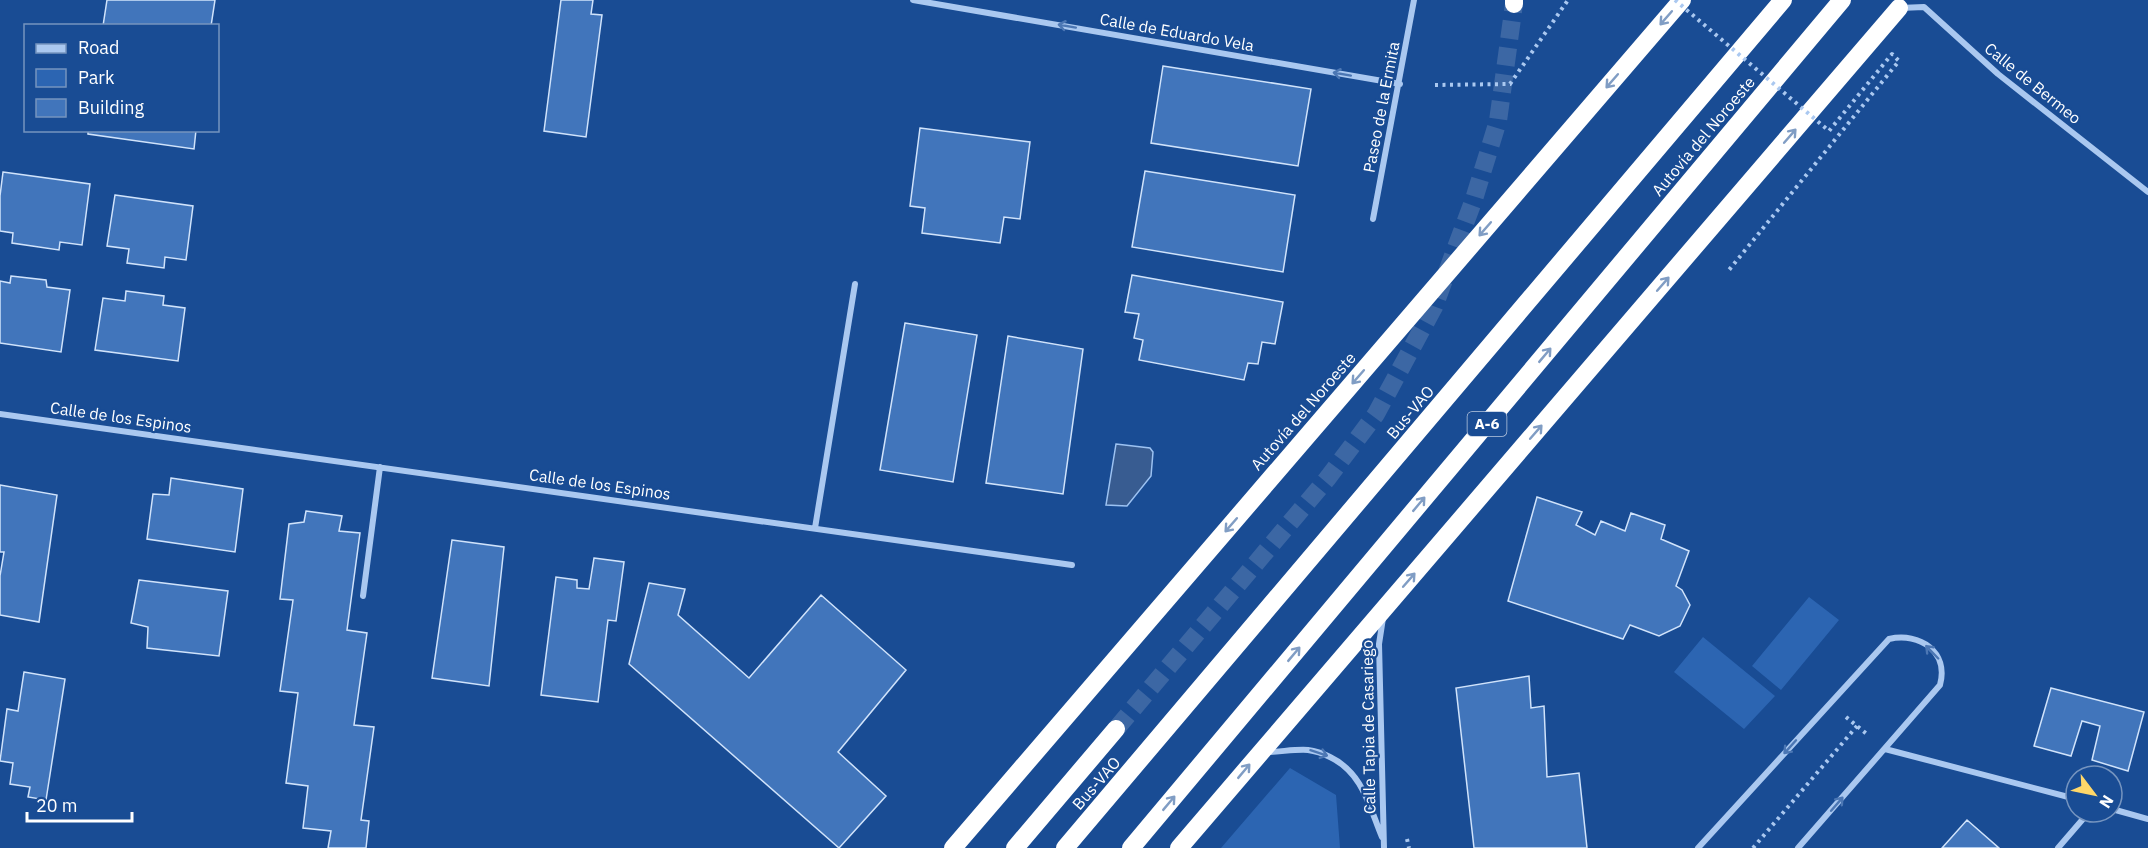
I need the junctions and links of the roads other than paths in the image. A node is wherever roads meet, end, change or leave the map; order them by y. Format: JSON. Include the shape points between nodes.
{"nodes":[{"id":1,"x":913,"y":0,"type":"edge"},
{"id":2,"x":1414,"y":0,"type":"edge"},
{"id":3,"x":1682,"y":0,"type":"edge"},
{"id":4,"x":1783,"y":0,"type":"edge"},
{"id":5,"x":1842,"y":0,"type":"edge"},
{"id":6,"x":1902,"y":4,"type":"edge"},
{"id":7,"x":1400,"y":84,"type":"junction"},
{"id":8,"x":2148,"y":192,"type":"edge"},
{"id":9,"x":1373,"y":219,"type":"dead end"},
{"id":10,"x":855,"y":285,"type":"dead end"},
{"id":11,"x":0,"y":414,"type":"edge"},
{"id":12,"x":380,"y":467,"type":"junction"},
{"id":13,"x":815,"y":528,"type":"junction"},
{"id":14,"x":1072,"y":565,"type":"dead end"},
{"id":15,"x":363,"y":596,"type":"dead end"},
{"id":16,"x":1384,"y":610,"type":"junction"},
{"id":17,"x":1116,"y":729,"type":"tunnel mouth"},
{"id":18,"x":1885,"y":749,"type":"junction"},
{"id":19,"x":1261,"y":751,"type":"junction"},
{"id":20,"x":2064,"y":796,"type":"edge"},
{"id":21,"x":2124,"y":812,"type":"edge"},
{"id":22,"x":2148,"y":819,"type":"edge"},
{"id":23,"x":2079,"y":824,"type":"edge"},
{"id":24,"x":1384,"y":846,"type":"edge"},
{"id":25,"x":953,"y":848,"type":"edge"},
{"id":26,"x":1015,"y":848,"type":"edge"},
{"id":27,"x":1065,"y":848,"type":"edge"},
{"id":28,"x":1131,"y":848,"type":"edge"},
{"id":29,"x":1179,"y":848,"type":"edge"},
{"id":30,"x":1698,"y":848,"type":"edge"},
{"id":31,"x":1798,"y":848,"type":"edge"},
{"id":32,"x":2058,"y":848,"type":"edge"}],
"edges":[{"from":7,"to":1,"type":"street","name":"Calle de Eduardo Vela","one_way":true},
{"from":2,"to":7,"type":"street","name":"Paseo de la Ermita"},
{"from":3,"to":25,"type":"highway","name":"Autovía del Noroeste","one_way":true},
{"from":4,"to":27,"type":"highway","name":"Bus-VAO"},
{"from":28,"to":5,"type":"highway","name":"Autovía del Noroeste","number":"A-6","one_way":true},
{"from":6,"to":8,"type":"street","name":"Calle de Bermeo","via":[[1924,7],[1998,74]]},
{"from":16,"to":6,"type":"highway","one_way":true},
{"from":7,"to":9,"type":"street","name":"Paseo de la Ermita"},
{"from":10,"to":13,"type":"street"},
{"from":11,"to":12,"type":"street","name":"Calle de los Espinos"},
{"from":12,"to":13,"type":"street","name":"Calle de los Espinos"},
{"from":12,"to":15,"type":"street"},
{"from":13,"to":14,"type":"street","name":"Calle de los Espinos"},
{"from":16,"to":19,"type":"highway"},
{"from":16,"to":24,"type":"street","name":"Calle Tapia de Casariego","via":[[1378,644]]},
{"from":17,"to":26,"type":"highway"},
{"from":18,"to":20,"type":"street"},
{"from":18,"to":30,"type":"street","one_way":true,"via":[[1940,685],[1943,673],[1937,654],[1908,637],[1889,639]]},
{"from":31,"to":18,"type":"street","one_way":true},
{"from":19,"to":24,"type":"street","name":"Calle Tapia de Casariego","one_way":true,"via":[[1309,750],[1344,766],[1360,783]]},
{"from":29,"to":19,"type":"highway","one_way":true},
{"from":21,"to":22,"type":"street"},
{"from":23,"to":32,"type":"street"}]}
